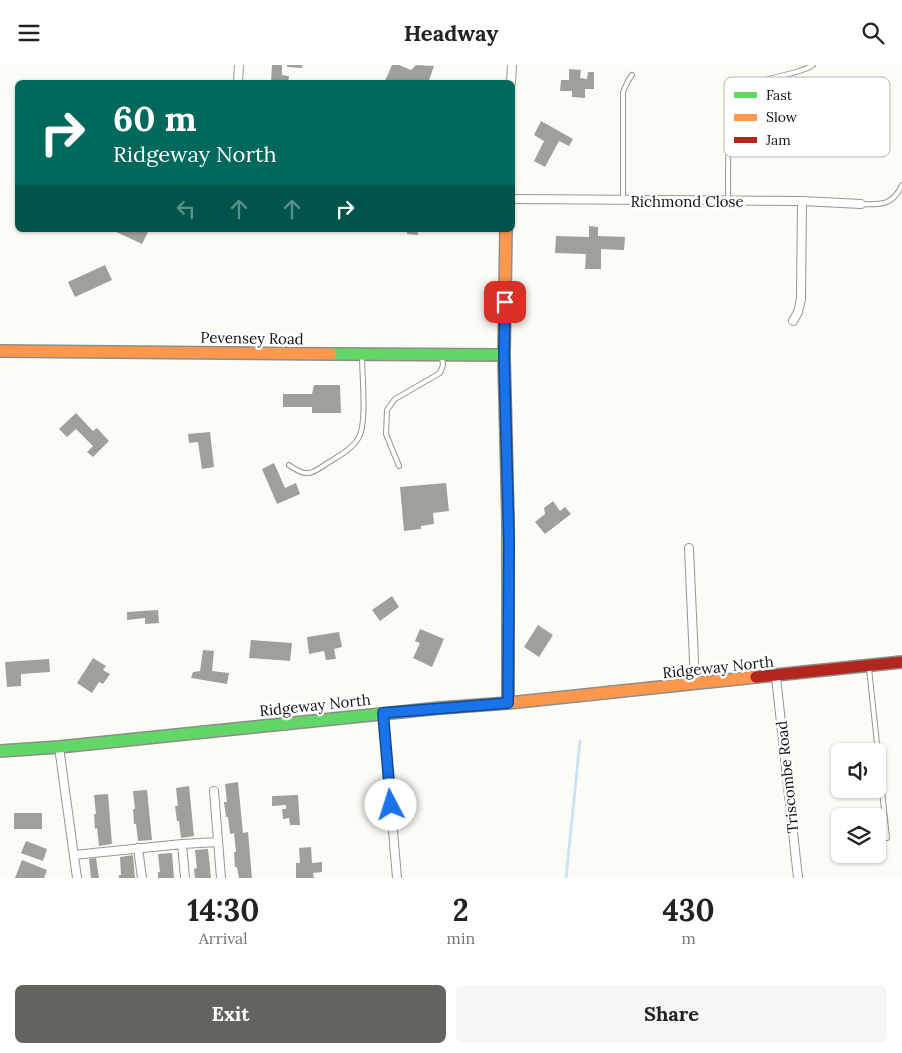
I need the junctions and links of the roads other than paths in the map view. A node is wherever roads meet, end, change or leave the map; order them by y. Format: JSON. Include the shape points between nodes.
{"nodes":[{"id":1,"x":239,"y":65,"type":"edge"},
{"id":2,"x":512,"y":65,"type":"edge"},
{"id":3,"x":813,"y":65,"type":"edge"},
{"id":4,"x":632,"y":75,"type":"dead end"},
{"id":5,"x":777,"y":77,"type":"edge"},
{"id":6,"x":238,"y":80,"type":"edge"},
{"id":7,"x":511,"y":80,"type":"edge"},
{"id":8,"x":729,"y":157,"type":"edge"},
{"id":9,"x":902,"y":185,"type":"edge"},
{"id":10,"x":515,"y":199,"type":"edge"},
{"id":11,"x":623,"y":200,"type":"junction"},
{"id":12,"x":728,"y":201,"type":"junction"},
{"id":13,"x":802,"y":201,"type":"junction"},
{"id":14,"x":861,"y":204,"type":"joint"},
{"id":15,"x":506,"y":232,"type":"edge"},
{"id":16,"x":793,"y":321,"type":"dead end"},
{"id":17,"x":0,"y":351,"type":"edge"},
{"id":18,"x":362,"y":354,"type":"junction"},
{"id":19,"x":504,"y":355,"type":"junction"},
{"id":20,"x":442,"y":356,"type":"junction"},
{"id":21,"x":289,"y":465,"type":"dead end"},
{"id":22,"x":399,"y":465,"type":"dead end"},
{"id":23,"x":690,"y":548,"type":"dead end"},
{"id":24,"x":902,"y":662,"type":"edge"},
{"id":25,"x":869,"y":666,"type":"junction"},
{"id":26,"x":776,"y":677,"type":"junction"},
{"id":27,"x":695,"y":684,"type":"junction"},
{"id":28,"x":508,"y":703,"type":"junction"},
{"id":29,"x":383,"y":713,"type":"junction"},
{"id":30,"x":59,"y":747,"type":"junction"},
{"id":31,"x":0,"y":751,"type":"edge"},
{"id":32,"x":214,"y":791,"type":"dead end"},
{"id":33,"x":887,"y":838,"type":"dead end"},
{"id":34,"x":218,"y":842,"type":"junction"},
{"id":35,"x":182,"y":844,"type":"junction"},
{"id":36,"x":138,"y":848,"type":"junction"},
{"id":37,"x":74,"y":855,"type":"junction"},
{"id":38,"x":77,"y":878,"type":"edge"},
{"id":39,"x":142,"y":878,"type":"edge"},
{"id":40,"x":185,"y":878,"type":"edge"},
{"id":41,"x":221,"y":878,"type":"edge"},
{"id":42,"x":397,"y":878,"type":"edge"},
{"id":43,"x":798,"y":878,"type":"edge"}],
"edges":[{"from":1,"to":6,"type":"street"},
{"from":2,"to":7,"type":"street"},
{"from":3,"to":5,"type":"lane"},
{"from":4,"to":11,"type":"lane","via":[[623,92]]},
{"from":8,"to":12,"type":"lane"},
{"from":9,"to":14,"type":"lane","via":[[888,203]]},
{"from":10,"to":11,"type":"street","name":"Richmond Close"},
{"from":11,"to":12,"type":"street","name":"Richmond Close"},
{"from":12,"to":13,"type":"street","name":"Richmond Close"},
{"from":13,"to":14,"type":"street","name":"Richmond Close"},
{"from":13,"to":16,"type":"street","via":[[802,299]]},
{"from":15,"to":19,"type":"street"},
{"from":17,"to":18,"type":"street","name":"Pevensey Road"},
{"from":18,"to":20,"type":"street","name":"Pevensey Road"},
{"from":18,"to":21,"type":"lane","via":[[363,427],[359,438],[315,472],[306,474]]},
{"from":19,"to":20,"type":"street","name":"Pevensey Road"},
{"from":19,"to":28,"type":"street","via":[[509,543]]},
{"from":20,"to":22,"type":"lane","via":[[440,373],[395,399],[387,410],[386,434]]},
{"from":23,"to":27,"type":"street"},
{"from":24,"to":25,"type":"street","name":"Ridgeway North"},
{"from":25,"to":26,"type":"street","name":"Ridgeway North"},
{"from":25,"to":33,"type":"lane"},
{"from":26,"to":27,"type":"street","name":"Ridgeway North"},
{"from":26,"to":43,"type":"street","name":"Triscombe Road"},
{"from":27,"to":28,"type":"street","name":"Ridgeway North"},
{"from":28,"to":29,"type":"street","name":"Ridgeway North"},
{"from":29,"to":30,"type":"street","name":"Ridgeway North"},
{"from":29,"to":42,"type":"street"},
{"from":30,"to":31,"type":"street","name":"Ridgeway North"},
{"from":30,"to":37,"type":"street"},
{"from":32,"to":34,"type":"street"},
{"from":34,"to":35,"type":"street"},
{"from":34,"to":41,"type":"street"},
{"from":35,"to":36,"type":"street"},
{"from":35,"to":40,"type":"street"},
{"from":36,"to":37,"type":"street"},
{"from":36,"to":39,"type":"street"},
{"from":37,"to":38,"type":"street"}]}
